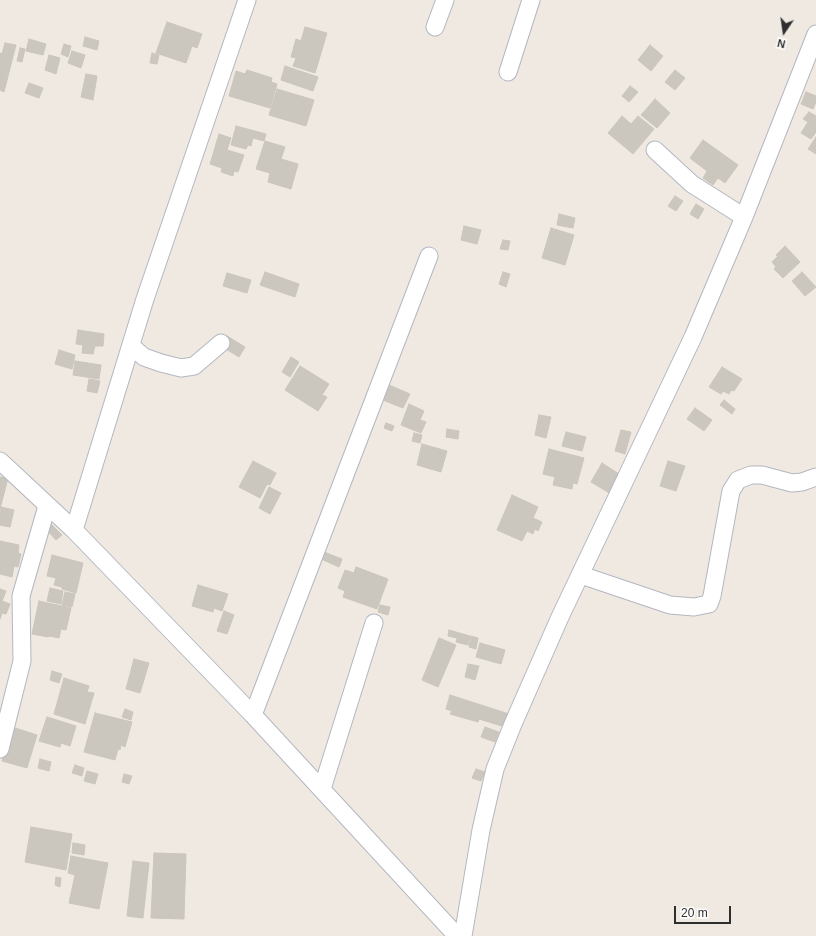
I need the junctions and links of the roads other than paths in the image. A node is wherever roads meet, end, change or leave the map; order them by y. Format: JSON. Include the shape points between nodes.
{"nodes":[{"id":1,"x":247,"y":0,"type":"edge"},
{"id":2,"x":445,"y":0,"type":"edge"},
{"id":3,"x":531,"y":0,"type":"edge"},
{"id":4,"x":435,"y":27,"type":"dead end"},
{"id":5,"x":816,"y":34,"type":"edge"},
{"id":6,"x":508,"y":72,"type":"dead end"},
{"id":7,"x":655,"y":150,"type":"dead end"},
{"id":8,"x":744,"y":217,"type":"junction"},
{"id":9,"x":429,"y":256,"type":"dead end"},
{"id":10,"x":221,"y":343,"type":"dead end"},
{"id":11,"x":131,"y":346,"type":"junction"},
{"id":12,"x":0,"y":461,"type":"edge"},
{"id":13,"x":816,"y":477,"type":"edge"},
{"id":14,"x":47,"y":506,"type":"junction"},
{"id":15,"x":74,"y":530,"type":"junction"},
{"id":16,"x":580,"y":575,"type":"junction"},
{"id":17,"x":374,"y":622,"type":"dead end"},
{"id":18,"x":253,"y":715,"type":"junction"},
{"id":19,"x":0,"y":748,"type":"edge"},
{"id":20,"x":322,"y":789,"type":"junction"},
{"id":21,"x":457,"y":936,"type":"edge"},
{"id":22,"x":463,"y":936,"type":"edge"}],
"edges":[{"from":1,"to":11,"type":"street"},
{"from":2,"to":4,"type":"street"},
{"from":3,"to":6,"type":"street"},
{"from":5,"to":8,"type":"street"},
{"from":7,"to":8,"type":"street","via":[[692,184]]},
{"from":8,"to":16,"type":"street","via":[[693,337]]},
{"from":9,"to":18,"type":"street"},
{"from":10,"to":11,"type":"street","via":[[194,366],[181,368],[144,357]]},
{"from":11,"to":15,"type":"street"},
{"from":12,"to":14,"type":"street"},
{"from":13,"to":16,"type":"street","via":[[792,483],[762,475],[751,475],[738,480],[732,491],[709,604],[694,607],[670,605]]},
{"from":14,"to":15,"type":"street"},
{"from":14,"to":19,"type":"street","via":[[21,596],[22,661]]},
{"from":15,"to":18,"type":"street"},
{"from":16,"to":22,"type":"street","via":[[495,769],[481,830]]},
{"from":17,"to":20,"type":"street"},
{"from":18,"to":20,"type":"street"},
{"from":20,"to":21,"type":"street"}]}
